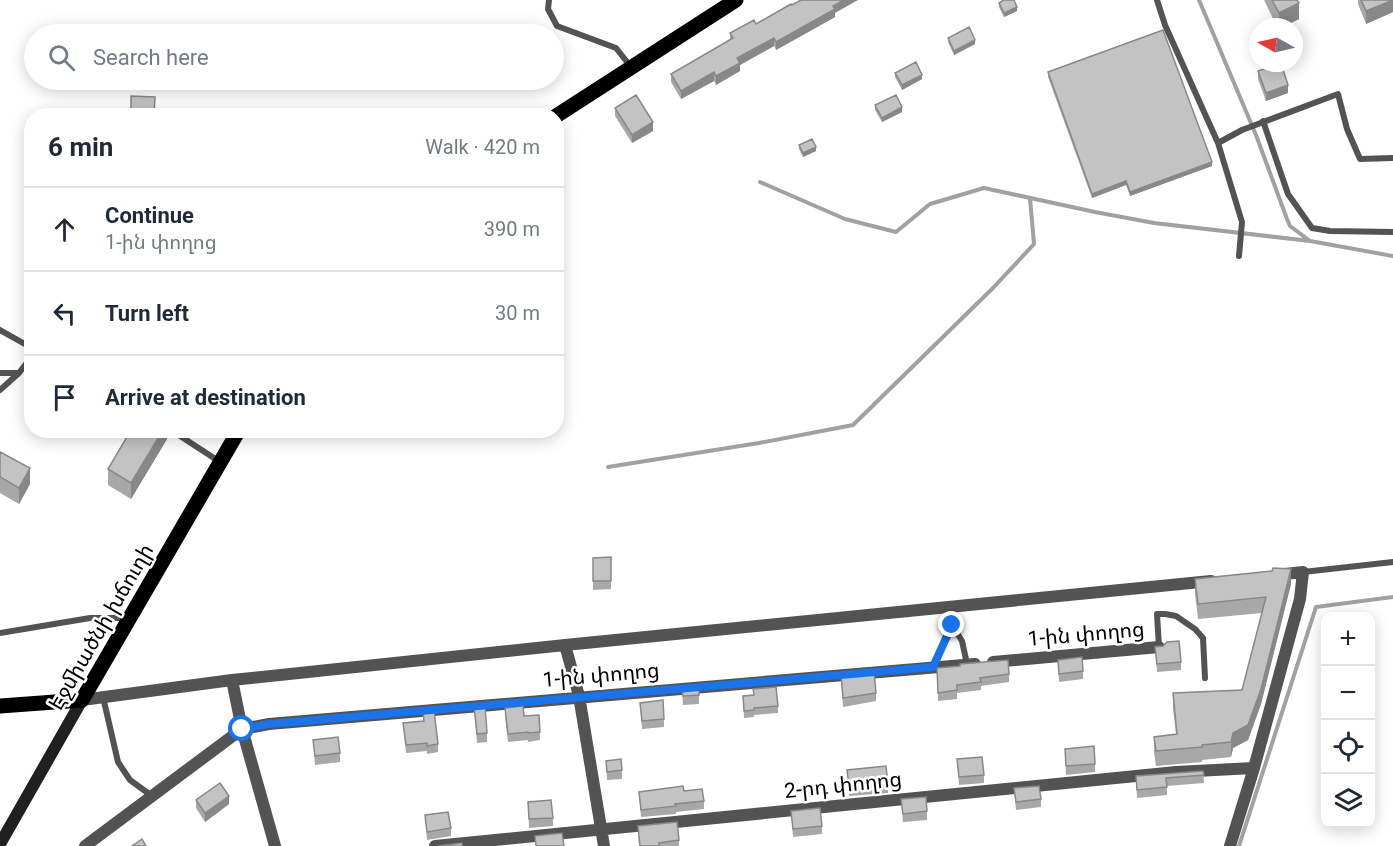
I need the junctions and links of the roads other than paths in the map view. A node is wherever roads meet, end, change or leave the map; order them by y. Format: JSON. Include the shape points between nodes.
{"nodes":[{"id":1,"x":549,"y":0,"type":"edge"},
{"id":2,"x":1157,"y":0,"type":"edge"},
{"id":3,"x":728,"y":2,"type":"edge"},
{"id":4,"x":556,"y":24,"type":"edge"},
{"id":5,"x":564,"y":29,"type":"edge"},
{"id":6,"x":631,"y":67,"type":"junction"},
{"id":7,"x":564,"y":111,"type":"edge"},
{"id":8,"x":1263,"y":121,"type":"junction"},
{"id":9,"x":1218,"y":143,"type":"junction"},
{"id":10,"x":1393,"y":158,"type":"edge"},
{"id":11,"x":1393,"y":232,"type":"edge"},
{"id":12,"x":1239,"y":256,"type":"dead end"},
{"id":13,"x":0,"y":330,"type":"edge"},
{"id":14,"x":24,"y":344,"type":"edge"},
{"id":15,"x":24,"y":366,"type":"edge"},
{"id":16,"x":0,"y":373,"type":"edge"},
{"id":17,"x":19,"y":373,"type":"junction"},
{"id":18,"x":0,"y":390,"type":"edge"},
{"id":19,"x":183,"y":438,"type":"edge"},
{"id":20,"x":234,"y":438,"type":"edge"},
{"id":21,"x":220,"y":462,"type":"junction"},
{"id":22,"x":1393,"y":562,"type":"edge"},
{"id":23,"x":1303,"y":572,"type":"junction"},
{"id":24,"x":1268,"y":576,"type":"edge"},
{"id":25,"x":1221,"y":580,"type":"edge"},
{"id":26,"x":953,"y":606,"type":"junction"},
{"id":27,"x":130,"y":618,"type":"junction"},
{"id":28,"x":952,"y":625,"type":"junction"},
{"id":29,"x":0,"y":633,"type":"edge"},
{"id":30,"x":565,"y":645,"type":"junction"},
{"id":31,"x":1160,"y":647,"type":"joint"},
{"id":32,"x":967,"y":664,"type":"junction"},
{"id":33,"x":933,"y":667,"type":"junction"},
{"id":34,"x":1205,"y":678,"type":"dead end"},
{"id":35,"x":232,"y":680,"type":"junction"},
{"id":36,"x":86,"y":694,"type":"junction"},
{"id":37,"x":579,"y":696,"type":"junction"},
{"id":38,"x":103,"y":697,"type":"junction"},
{"id":39,"x":0,"y":706,"type":"edge"},
{"id":40,"x":242,"y":729,"type":"junction"},
{"id":41,"x":1254,"y":768,"type":"junction"},
{"id":42,"x":152,"y":796,"type":"junction"},
{"id":43,"x":602,"y":829,"type":"junction"},
{"id":44,"x":0,"y":844,"type":"edge"},
{"id":45,"x":85,"y":846,"type":"edge"},
{"id":46,"x":275,"y":846,"type":"edge"},
{"id":47,"x":435,"y":846,"type":"edge"},
{"id":48,"x":604,"y":846,"type":"edge"},
{"id":49,"x":1230,"y":846,"type":"edge"}],
"edges":[{"from":1,"to":4,"type":"lane","via":[[548,9]]},
{"from":2,"to":9,"type":"lane"},
{"from":3,"to":6,"type":"main road"},
{"from":5,"to":6,"type":"lane","via":[[616,48]]},
{"from":6,"to":7,"type":"main road"},
{"from":8,"to":9,"type":"lane"},
{"from":8,"to":10,"type":"lane","via":[[1338,94],[1360,159]]},
{"from":8,"to":11,"type":"lane","via":[[1288,194],[1312,228]]},
{"from":9,"to":12,"type":"lane","via":[[1242,222]]},
{"from":13,"to":14,"type":"lane"},
{"from":15,"to":17,"type":"lane"},
{"from":16,"to":17,"type":"lane"},
{"from":17,"to":18,"type":"lane"},
{"from":19,"to":21,"type":"lane"},
{"from":20,"to":21,"type":"main road","name":"Էջմիածնի խճուղի"},
{"from":21,"to":27,"type":"main road","name":"Էջմիածնի խճուղի"},
{"from":22,"to":23,"type":"lane"},
{"from":23,"to":24,"type":"street"},
{"from":23,"to":41,"type":"street","via":[[1300,599]]},
{"from":25,"to":26,"type":"street"},
{"from":26,"to":28,"type":"lane"},
{"from":26,"to":30,"type":"street"},
{"from":27,"to":29,"type":"lane","via":[[90,618]]},
{"from":27,"to":36,"type":"main road","name":"Էջմիածնի խճուղի"},
{"from":28,"to":32,"type":"lane","via":[[962,641]]},
{"from":28,"to":33,"type":"lane"},
{"from":30,"to":35,"type":"street"},
{"from":30,"to":37,"type":"street"},
{"from":31,"to":32,"type":"street","name":"1-ին փողոց"},
{"from":31,"to":34,"type":"lane","via":[[1157,614],[1176,616],[1203,638]]},
{"from":32,"to":33,"type":"street","name":"1-ին փողոց"},
{"from":33,"to":37,"type":"street","name":"1-ին փողոց"},
{"from":35,"to":38,"type":"street"},
{"from":35,"to":40,"type":"street"},
{"from":36,"to":38,"type":"street"},
{"from":36,"to":39,"type":"main road"},
{"from":36,"to":44,"type":"main road","name":"Էջմիածնի խճուղի"},
{"from":37,"to":40,"type":"street","name":"1-ին փողոց"},
{"from":37,"to":43,"type":"street"},
{"from":38,"to":42,"type":"lane","via":[[118,762],[130,780]]},
{"from":40,"to":42,"type":"street","name":"1-ին փողոց"},
{"from":40,"to":46,"type":"street"},
{"from":41,"to":43,"type":"street","name":"2-րդ փողոց","via":[[1176,772]]},
{"from":41,"to":49,"type":"street"},
{"from":42,"to":45,"type":"street","name":"1-ին փողոց"},
{"from":43,"to":47,"type":"street","name":"2-րդ փողոց"},
{"from":43,"to":48,"type":"street"}]}
